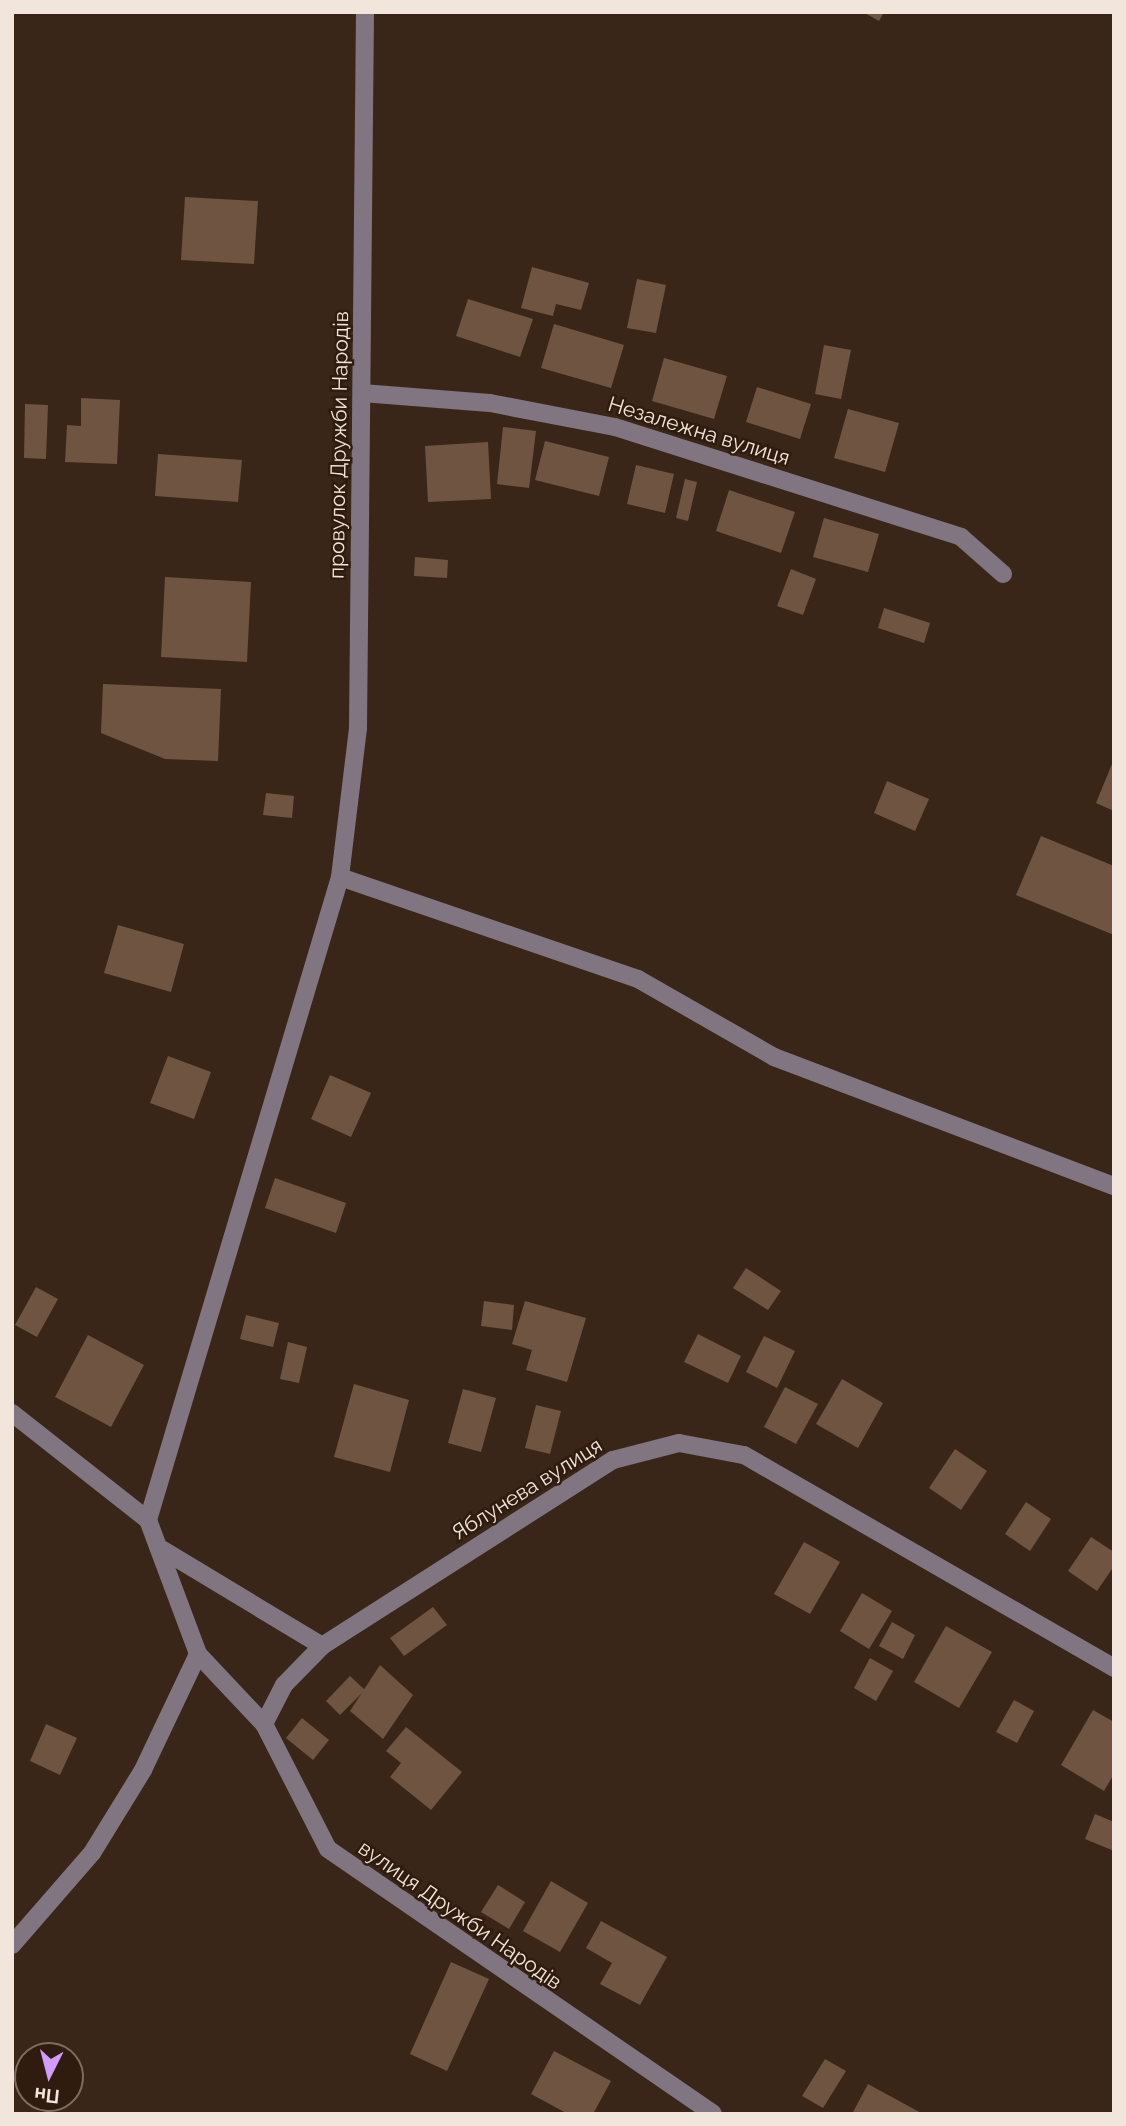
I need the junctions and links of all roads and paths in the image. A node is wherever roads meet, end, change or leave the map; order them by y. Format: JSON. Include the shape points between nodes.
{"nodes":[{"id":1,"x":365,"y":12,"type":"edge"},
{"id":2,"x":362,"y":393,"type":"junction"},
{"id":3,"x":1003,"y":574,"type":"dead end"},
{"id":4,"x":340,"y":877,"type":"junction"},
{"id":5,"x":1114,"y":1186,"type":"edge"},
{"id":6,"x":12,"y":1413,"type":"edge"},
{"id":7,"x":148,"y":1520,"type":"junction"},
{"id":8,"x":163,"y":1550,"type":"junction"},
{"id":9,"x":322,"y":1646,"type":"junction"},
{"id":10,"x":198,"y":1654,"type":"junction"},
{"id":11,"x":1114,"y":1668,"type":"edge"},
{"id":12,"x":264,"y":1724,"type":"junction"},
{"id":13,"x":12,"y":1945,"type":"edge"},
{"id":14,"x":713,"y":2114,"type":"edge"}],
"edges":[{"from":1,"to":2,"type":"street","name":"провулок Дружби Народів"},
{"from":2,"to":3,"type":"street","name":"Незалежна вулиця","via":[[490,403],[615,427],[961,537]]},
{"from":2,"to":4,"type":"street","name":"провулок Дружби Народів","via":[[358,728]]},
{"from":4,"to":5,"type":"street","via":[[627,974],[774,1058]]},
{"from":4,"to":7,"type":"street","name":"провулок Дружби Народів"},
{"from":6,"to":7,"type":"street","name":"вулиця Дружби Народів"},
{"from":7,"to":8,"type":"street","name":"вулиця Дружби Народів"},
{"from":8,"to":9,"type":"street"},
{"from":8,"to":10,"type":"street","name":"вулиця Дружби Народів"},
{"from":9,"to":11,"type":"street","name":"Яблунева вулиця","via":[[613,1460],[679,1443],[744,1455]]},
{"from":9,"to":12,"type":"street","name":"Яблунева вулиця","via":[[284,1685]]},
{"from":10,"to":12,"type":"street","name":"вулиця Дружби Народів"},
{"from":10,"to":13,"type":"street","via":[[143,1770],[92,1853]]},
{"from":12,"to":14,"type":"street","name":"вулиця Дружби Народів","via":[[328,1849]]}]}
